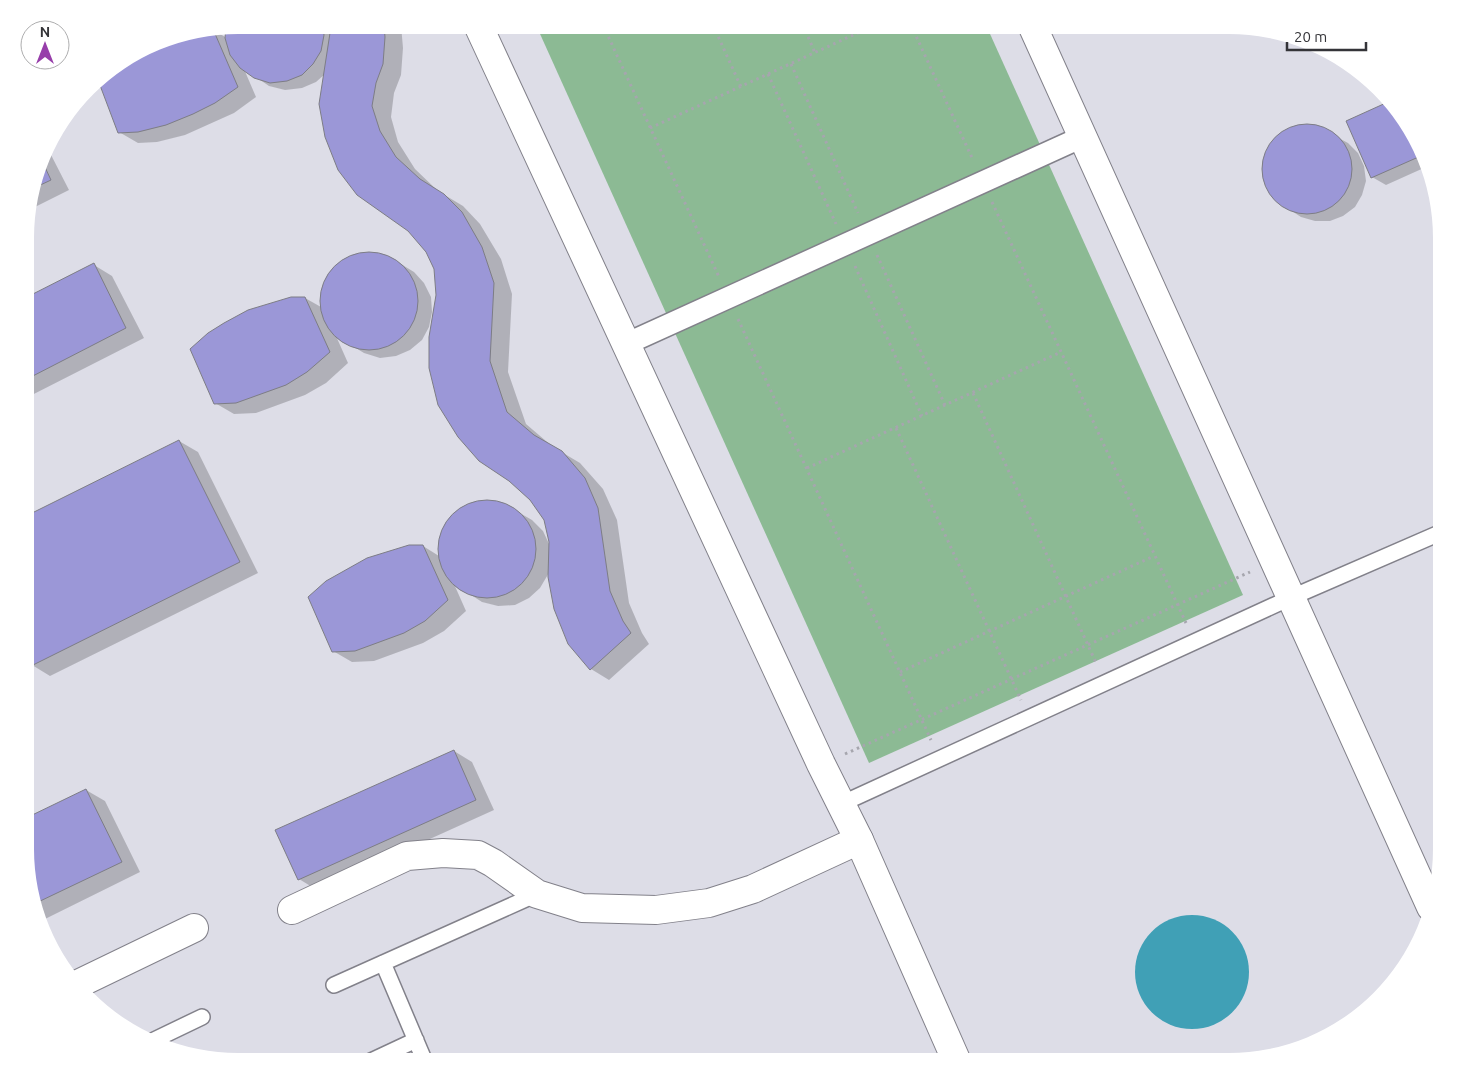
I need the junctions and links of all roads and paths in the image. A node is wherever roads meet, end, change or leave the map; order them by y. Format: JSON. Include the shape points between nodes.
{"nodes":[{"id":1,"x":482,"y":34,"type":"edge"},
{"id":2,"x":607,"y":34,"type":"edge"},
{"id":3,"x":716,"y":34,"type":"edge"},
{"id":4,"x":807,"y":34,"type":"edge"},
{"id":5,"x":856,"y":34,"type":"edge"},
{"id":6,"x":915,"y":34,"type":"edge"},
{"id":7,"x":1036,"y":34,"type":"edge"},
{"id":8,"x":815,"y":53,"type":"junction"},
{"id":9,"x":741,"y":86,"type":"junction"},
{"id":10,"x":650,"y":128,"type":"junction"},
{"id":11,"x":1082,"y":137,"type":"junction"},
{"id":12,"x":983,"y":182,"type":"junction"},
{"id":13,"x":728,"y":298,"type":"junction"},
{"id":14,"x":626,"y":344,"type":"junction"},
{"id":15,"x":1061,"y":352,"type":"junction"},
{"id":16,"x":973,"y":393,"type":"junction"},
{"id":17,"x":896,"y":428,"type":"junction"},
{"id":18,"x":807,"y":468,"type":"junction"},
{"id":19,"x":1433,"y":536,"type":"edge"},
{"id":20,"x":1154,"y":556,"type":"junction"},
{"id":21,"x":1274,"y":561,"type":"junction"},
{"id":22,"x":1066,"y":597,"type":"junction"},
{"id":23,"x":1290,"y":598,"type":"junction"},
{"id":24,"x":1177,"y":604,"type":"junction"},
{"id":25,"x":990,"y":632,"type":"junction"},
{"id":26,"x":1194,"y":642,"type":"junction"},
{"id":27,"x":1088,"y":644,"type":"junction"},
{"id":28,"x":900,"y":672,"type":"junction"},
{"id":29,"x":1011,"y":679,"type":"junction"},
{"id":30,"x":1105,"y":683,"type":"junction"},
{"id":31,"x":1029,"y":718,"type":"junction"},
{"id":32,"x":922,"y":719,"type":"junction"},
{"id":33,"x":940,"y":759,"type":"junction"},
{"id":34,"x":822,"y":764,"type":"junction"},
{"id":35,"x":841,"y":804,"type":"junction"},
{"id":36,"x":859,"y":840,"type":"junction"},
{"id":37,"x":537,"y":894,"type":"junction"},
{"id":38,"x":1427,"y":898,"type":"edge"},
{"id":39,"x":292,"y":910,"type":"dead end"},
{"id":40,"x":194,"y":928,"type":"dead end"},
{"id":41,"x":383,"y":963,"type":"junction"},
{"id":42,"x":82,"y":982,"type":"edge"},
{"id":43,"x":334,"y":985,"type":"dead end"},
{"id":44,"x":202,"y":1017,"type":"dead end"},
{"id":45,"x":159,"y":1038,"type":"edge"},
{"id":46,"x":416,"y":1040,"type":"junction"},
{"id":47,"x":388,"y":1053,"type":"edge"},
{"id":48,"x":421,"y":1053,"type":"edge"},
{"id":49,"x":953,"y":1053,"type":"edge"}],
"edges":[{"from":1,"to":14,"type":"street"},
{"from":2,"to":10,"type":"path"},
{"from":3,"to":9,"type":"path"},
{"from":4,"to":8,"type":"path"},
{"from":5,"to":8,"type":"path"},
{"from":6,"to":12,"type":"path"},
{"from":7,"to":11,"type":"street"},
{"from":8,"to":9,"type":"path"},
{"from":9,"to":10,"type":"path"},
{"from":10,"to":13,"type":"path"},
{"from":11,"to":12,"type":"street"},
{"from":11,"to":21,"type":"street"},
{"from":12,"to":13,"type":"street"},
{"from":12,"to":15,"type":"path"},
{"from":13,"to":14,"type":"street"},
{"from":13,"to":18,"type":"path"},
{"from":14,"to":34,"type":"street"},
{"from":15,"to":16,"type":"path"},
{"from":15,"to":20,"type":"path"},
{"from":16,"to":17,"type":"path"},
{"from":16,"to":22,"type":"path"},
{"from":17,"to":18,"type":"path"},
{"from":17,"to":25,"type":"path"},
{"from":18,"to":28,"type":"path"},
{"from":19,"to":23,"type":"lane"},
{"from":20,"to":22,"type":"path"},
{"from":20,"to":24,"type":"path"},
{"from":21,"to":23,"type":"street"},
{"from":21,"to":24,"type":"path"},
{"from":22,"to":25,"type":"path"},
{"from":22,"to":27,"type":"path"},
{"from":23,"to":26,"type":"lane"},
{"from":23,"to":38,"type":"street"},
{"from":24,"to":26,"type":"path"},
{"from":24,"to":27,"type":"path"},
{"from":25,"to":28,"type":"path"},
{"from":25,"to":29,"type":"path"},
{"from":26,"to":30,"type":"lane"},
{"from":27,"to":29,"type":"path"},
{"from":27,"to":30,"type":"path"},
{"from":28,"to":32,"type":"path"},
{"from":29,"to":31,"type":"path"},
{"from":29,"to":32,"type":"path"},
{"from":30,"to":31,"type":"lane"},
{"from":31,"to":33,"type":"lane"},
{"from":32,"to":33,"type":"path"},
{"from":32,"to":34,"type":"path"},
{"from":33,"to":35,"type":"lane"},
{"from":34,"to":35,"type":"street"},
{"from":35,"to":36,"type":"street"},
{"from":36,"to":37,"type":"street","via":[[753,889],[709,903],[656,910],[582,908]]},
{"from":36,"to":49,"type":"street"},
{"from":37,"to":39,"type":"street","via":[[478,855],[443,853],[407,856]]},
{"from":37,"to":41,"type":"lane"},
{"from":40,"to":42,"type":"street"},
{"from":41,"to":43,"type":"lane"},
{"from":41,"to":46,"type":"lane"},
{"from":44,"to":45,"type":"lane"},
{"from":46,"to":47,"type":"lane"},
{"from":46,"to":48,"type":"lane"}]}
